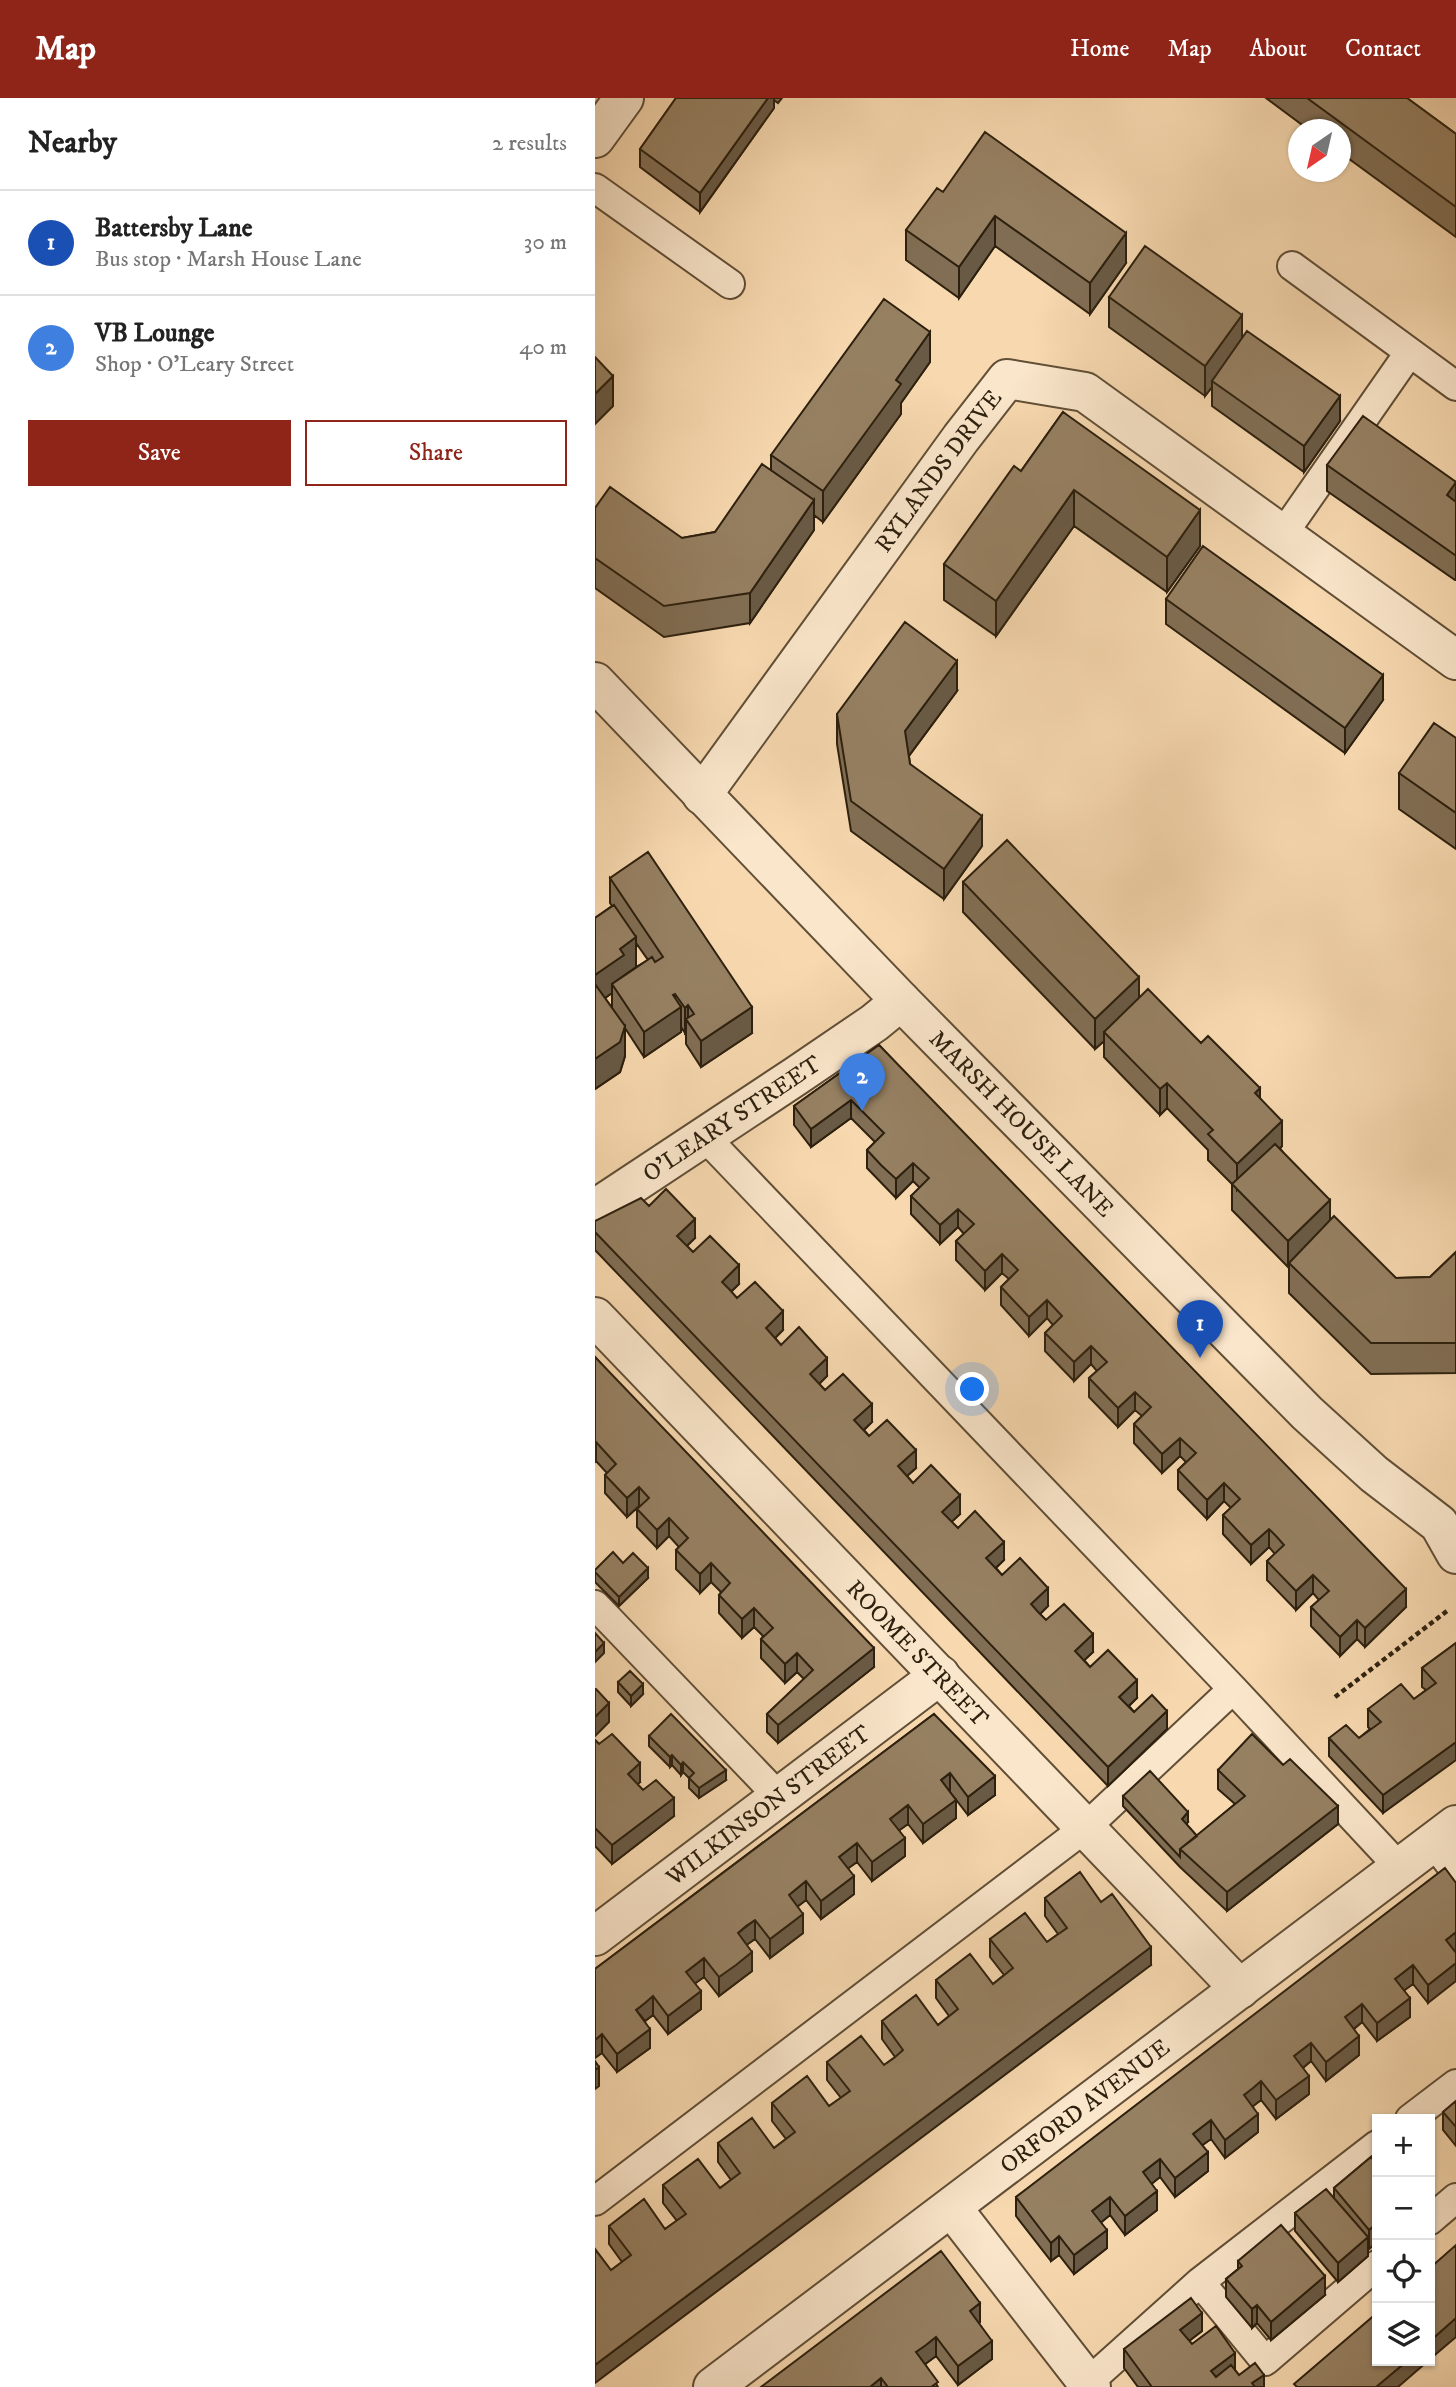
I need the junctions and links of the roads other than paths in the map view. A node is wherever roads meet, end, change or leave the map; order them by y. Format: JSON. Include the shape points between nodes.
{"nodes":[{"id":1,"x":624,"y":98,"type":"edge"},
{"id":2,"x":595,"y":138,"type":"edge"},
{"id":3,"x":595,"y":188,"type":"edge"},
{"id":4,"x":1292,"y":266,"type":"dead end"},
{"id":5,"x":730,"y":284,"type":"dead end"},
{"id":6,"x":1409,"y":353,"type":"junction"},
{"id":7,"x":1456,"y":386,"type":"edge"},
{"id":8,"x":1283,"y":534,"type":"junction"},
{"id":9,"x":1456,"y":660,"type":"edge"},
{"id":10,"x":595,"y":682,"type":"edge"},
{"id":11,"x":702,"y":795,"type":"junction"},
{"id":12,"x":901,"y":1001,"type":"junction"},
{"id":13,"x":704,"y":1136,"type":"junction"},
{"id":14,"x":595,"y":1209,"type":"edge"},
{"id":15,"x":595,"y":1317,"type":"edge"},
{"id":16,"x":1450,"y":1530,"type":"edge"},
{"id":17,"x":595,"y":1605,"type":"edge"},
{"id":18,"x":940,"y":1675,"type":"junction"},
{"id":19,"x":1233,"y":1689,"type":"junction"},
{"id":20,"x":780,"y":1798,"type":"junction"},
{"id":21,"x":1085,"y":1828,"type":"junction"},
{"id":22,"x":1444,"y":1833,"type":"edge"},
{"id":23,"x":1399,"y":1867,"type":"junction"},
{"id":24,"x":1456,"y":1872,"type":"edge"},
{"id":25,"x":601,"y":1921,"type":"edge"},
{"id":26,"x":1240,"y":1989,"type":"junction"},
{"id":27,"x":1456,"y":2084,"type":"edge"},
{"id":28,"x":1417,"y":2114,"type":"edge"},
{"id":29,"x":1372,"y":2149,"type":"edge"},
{"id":30,"x":1456,"y":2198,"type":"edge"},
{"id":31,"x":595,"y":2201,"type":"edge"},
{"id":32,"x":952,"y":2208,"type":"junction"},
{"id":33,"x":1435,"y":2216,"type":"edge"},
{"id":34,"x":1372,"y":2269,"type":"edge"},
{"id":35,"x":1200,"y":2282,"type":"junction"},
{"id":36,"x":1087,"y":2386,"type":"edge"},
{"id":37,"x":713,"y":2387,"type":"edge"}],
"edges":[{"from":1,"to":2,"type":"street"},
{"from":3,"to":5,"type":"lane"},
{"from":4,"to":6,"type":"lane"},
{"from":6,"to":7,"type":"lane"},
{"from":6,"to":8,"type":"lane"},
{"from":8,"to":9,"type":"street","name":"RYLANDS DRIVE"},
{"from":8,"to":11,"type":"street","name":"RYLANDS DRIVE","via":[[1085,392],[1007,379]]},
{"from":10,"to":11,"type":"street","name":"MARSH HOUSE LANE"},
{"from":11,"to":12,"type":"street","name":"MARSH HOUSE LANE"},
{"from":12,"to":13,"type":"street","name":"O'LEARY STREET"},
{"from":12,"to":16,"type":"street","name":"MARSH HOUSE LANE","via":[[1307,1413],[1374,1474]]},
{"from":13,"to":14,"type":"street","name":"O'LEARY STREET"},
{"from":13,"to":19,"type":"lane"},
{"from":15,"to":18,"type":"street","name":"ROOME STREET"},
{"from":17,"to":20,"type":"lane"},
{"from":18,"to":20,"type":"street","name":"WILKINSON STREET"},
{"from":18,"to":21,"type":"street","name":"ROOME STREET"},
{"from":19,"to":21,"type":"lane"},
{"from":19,"to":23,"type":"lane"},
{"from":20,"to":25,"type":"street","name":"WILKINSON STREET"},
{"from":21,"to":26,"type":"street","name":"ROOME STREET"},
{"from":21,"to":31,"type":"lane"},
{"from":22,"to":23,"type":"street","name":"ORFORD AVENUE"},
{"from":22,"to":24,"type":"lane"},
{"from":23,"to":26,"type":"street","name":"ORFORD AVENUE"},
{"from":26,"to":32,"type":"street","name":"ORFORD AVENUE"},
{"from":27,"to":28,"type":"lane"},
{"from":29,"to":35,"type":"lane"},
{"from":30,"to":33,"type":"lane"},
{"from":32,"to":36,"type":"street"},
{"from":32,"to":37,"type":"street","name":"ORFORD AVENUE"},
{"from":34,"to":35,"type":"lane","via":[[1265,2361]]},
{"from":35,"to":36,"type":"lane"}]}
